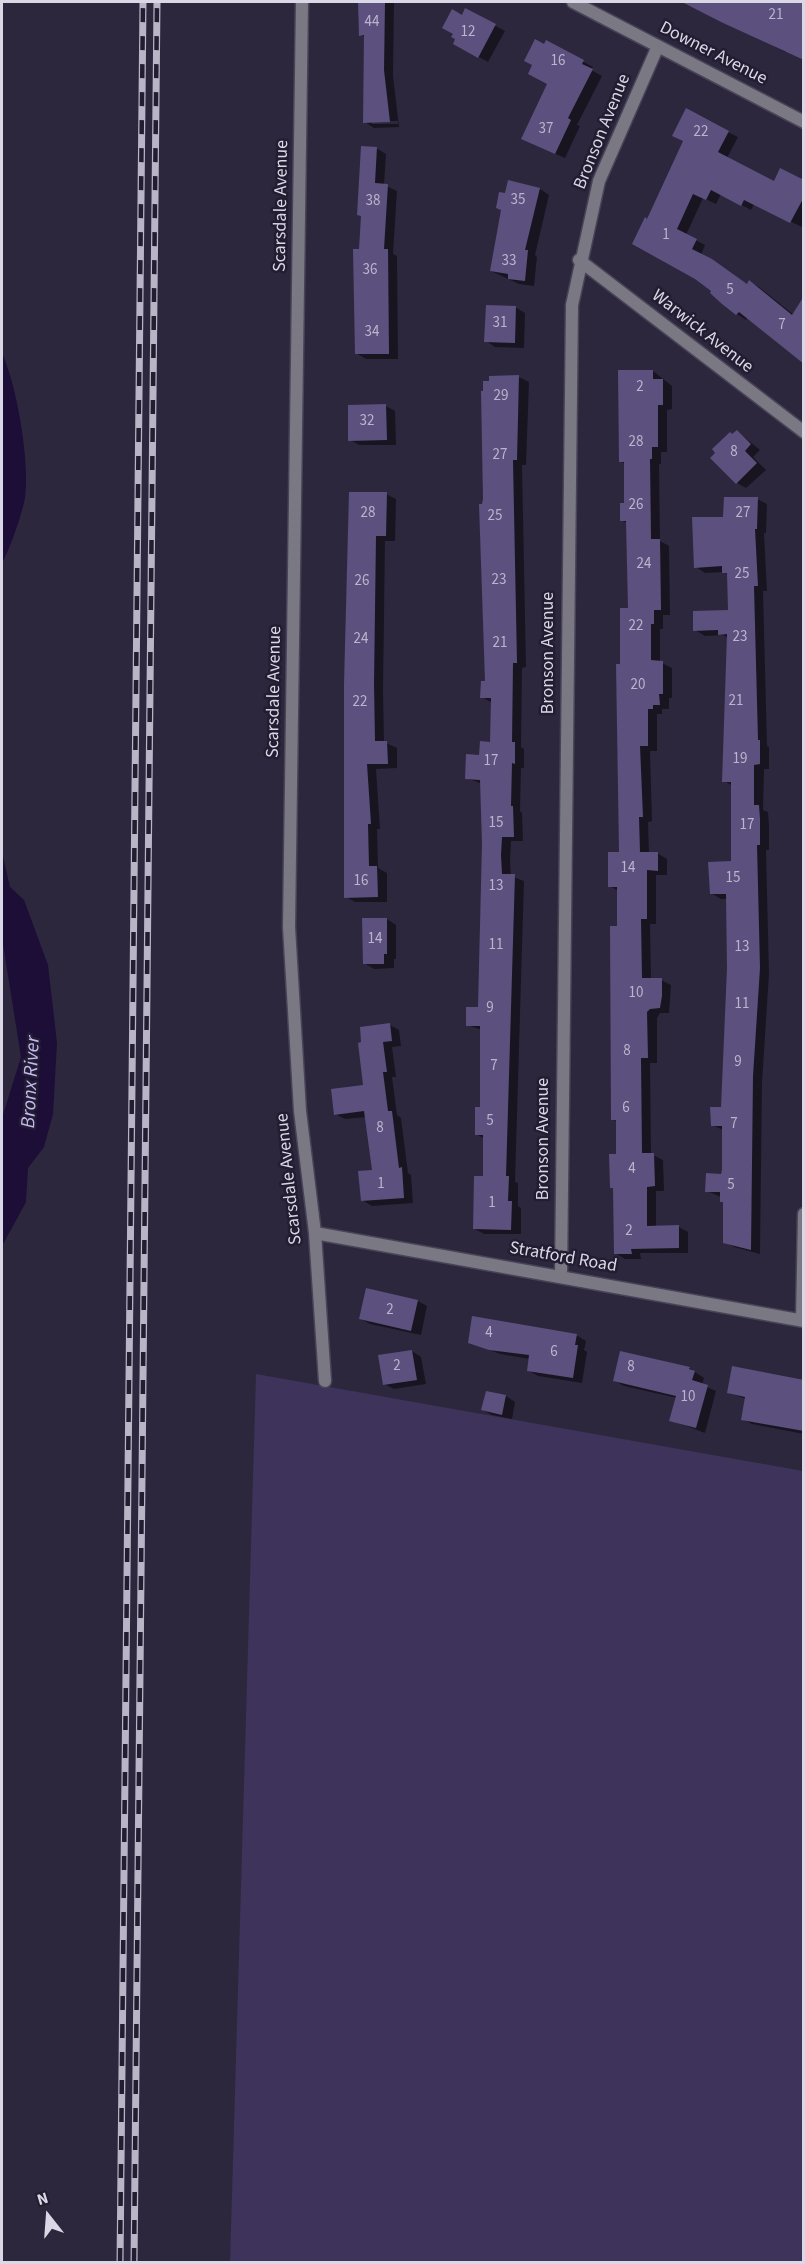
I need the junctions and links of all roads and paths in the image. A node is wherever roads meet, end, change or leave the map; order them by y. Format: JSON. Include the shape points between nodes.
{"nodes":[{"id":1,"x":302,"y":2,"type":"edge"},
{"id":2,"x":573,"y":2,"type":"edge"},
{"id":3,"x":658,"y":46,"type":"junction"},
{"id":4,"x":804,"y":122,"type":"edge"},
{"id":5,"x":579,"y":260,"type":"junction"},
{"id":6,"x":804,"y":432,"type":"edge"},
{"id":7,"x":804,"y":1214,"type":"edge"},
{"id":8,"x":315,"y":1233,"type":"junction"},
{"id":9,"x":561,"y":1276,"type":"junction"},
{"id":10,"x":803,"y":1321,"type":"edge"},
{"id":11,"x":325,"y":1381,"type":"dead end"}],
"edges":[{"from":1,"to":8,"type":"street","name":"Scarsdale Avenue","via":[[289,927],[300,1112]]},
{"from":2,"to":3,"type":"street","name":"Downer Avenue"},
{"from":3,"to":4,"type":"street","name":"Downer Avenue"},
{"from":3,"to":5,"type":"street","name":"Bronson Avenue","via":[[599,181]]},
{"from":5,"to":6,"type":"street","name":"Warwick Avenue"},
{"from":5,"to":9,"type":"street","name":"Bronson Avenue","via":[[569,341]]},
{"from":7,"to":10,"type":"street"},
{"from":8,"to":9,"type":"street","name":"Stratford Road"},
{"from":8,"to":11,"type":"street","name":"Scarsdale Avenue"},
{"from":9,"to":10,"type":"street","name":"Stratford Road"}]}
